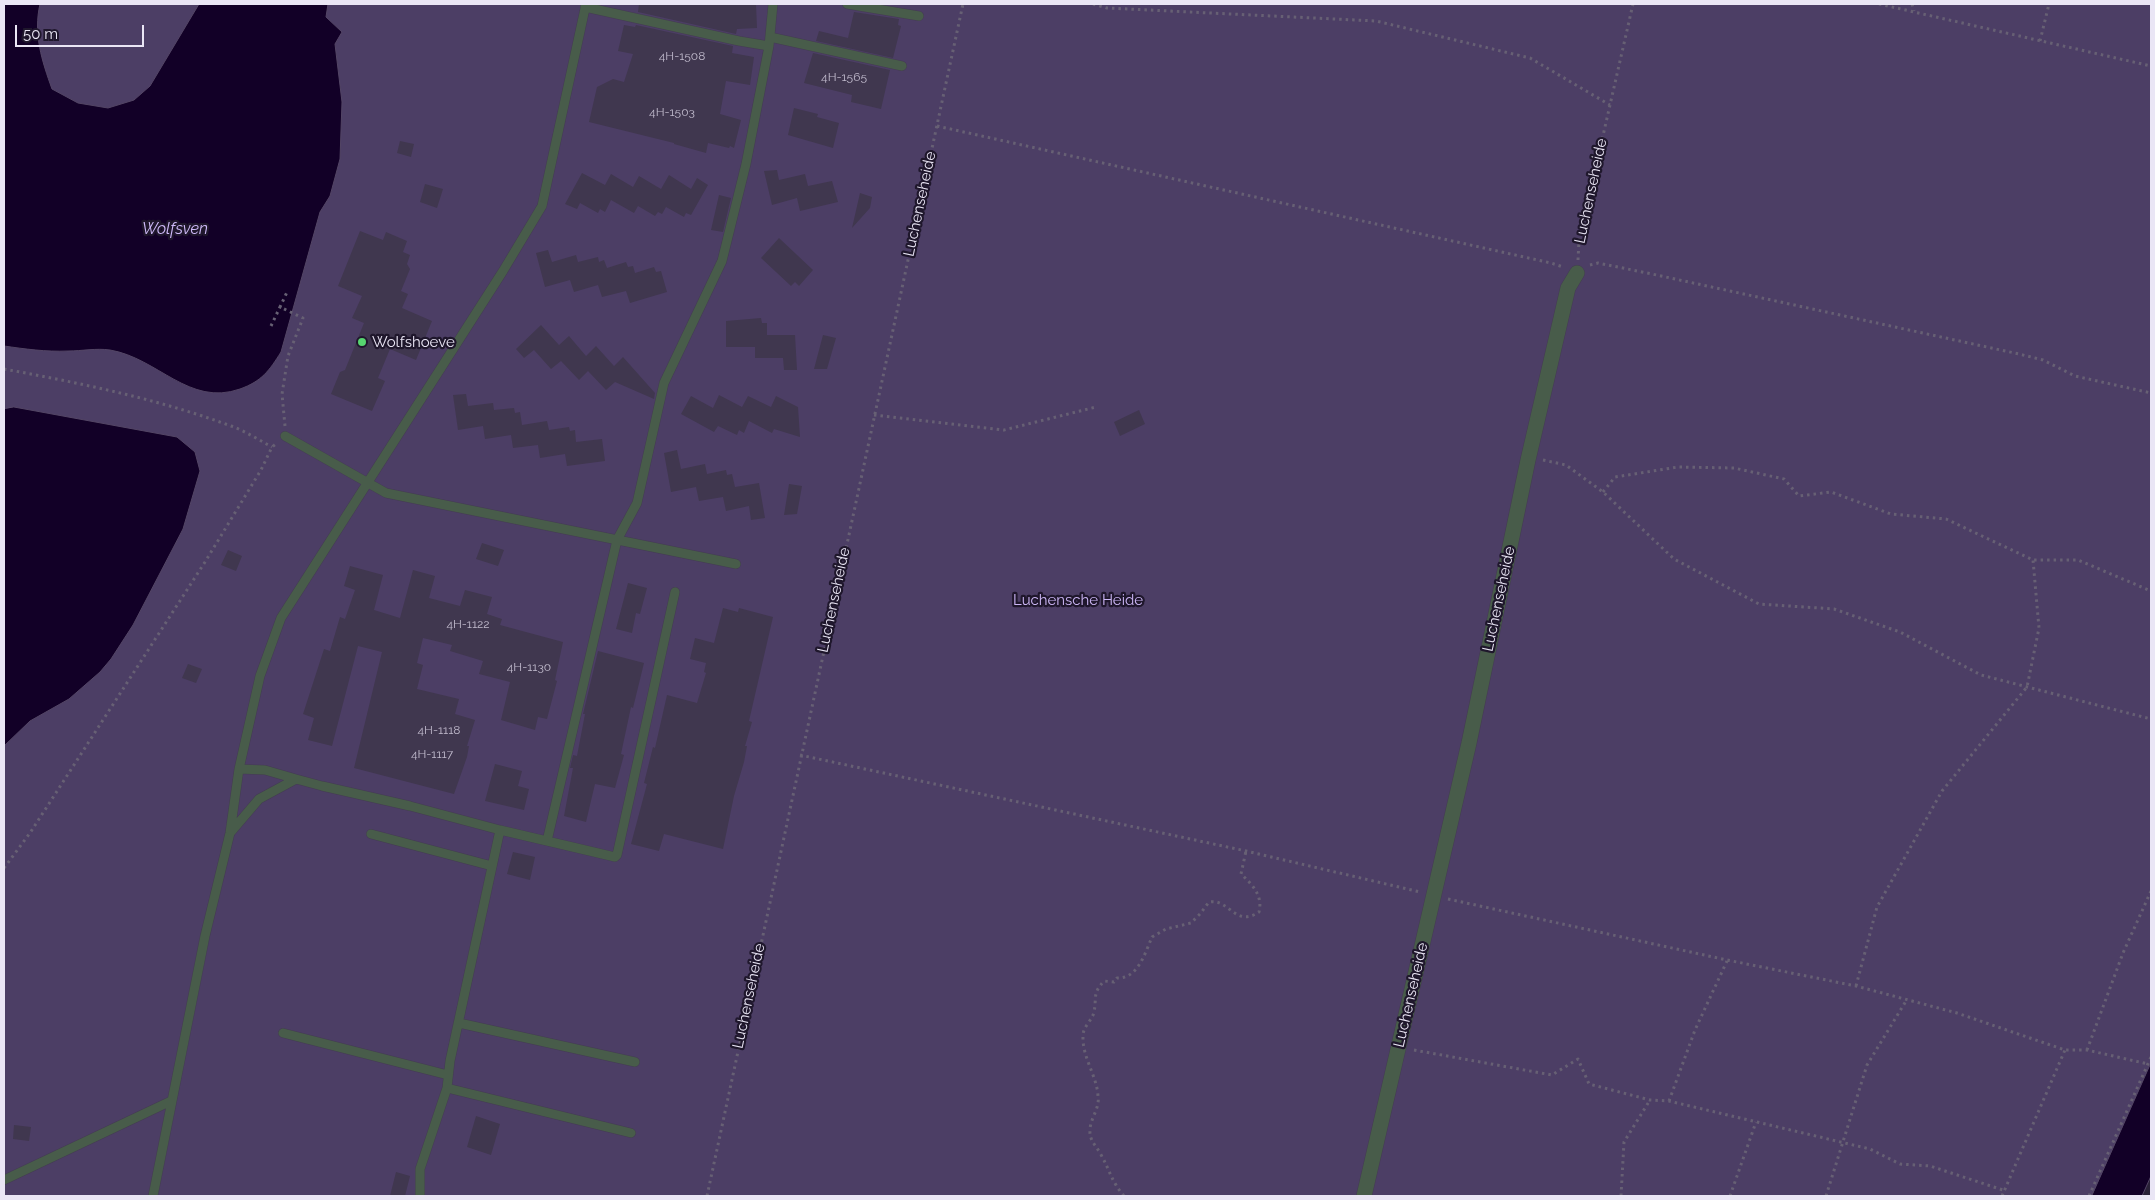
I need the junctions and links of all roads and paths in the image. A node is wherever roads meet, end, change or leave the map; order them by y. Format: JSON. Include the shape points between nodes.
{"nodes":[{"id":1,"x":773,"y":4,"type":"edge"},
{"id":2,"x":847,"y":4,"type":"edge"},
{"id":3,"x":963,"y":4,"type":"edge"},
{"id":4,"x":1093,"y":4,"type":"edge"},
{"id":5,"x":1632,"y":4,"type":"edge"},
{"id":6,"x":1879,"y":4,"type":"edge"},
{"id":7,"x":1912,"y":4,"type":"edge"},
{"id":8,"x":2049,"y":4,"type":"edge"},
{"id":9,"x":585,"y":5,"type":"edge"},
{"id":10,"x":1915,"y":12,"type":"junction"},
{"id":11,"x":919,"y":16,"type":"dead end"},
{"id":12,"x":770,"y":41,"type":"junction"},
{"id":13,"x":2040,"y":41,"type":"junction"},
{"id":14,"x":902,"y":66,"type":"dead end"},
{"id":15,"x":2151,"y":66,"type":"edge"},
{"id":16,"x":1610,"y":105,"type":"junction"},
{"id":17,"x":937,"y":126,"type":"junction"},
{"id":18,"x":1577,"y":273,"type":"junction"},
{"id":19,"x":288,"y":290,"type":"dead end"},
{"id":20,"x":280,"y":307,"type":"junction"},
{"id":21,"x":271,"y":326,"type":"dead end"},
{"id":22,"x":4,"y":368,"type":"edge"},
{"id":23,"x":2151,"y":393,"type":"edge"},
{"id":24,"x":1096,"y":407,"type":"dead end"},
{"id":25,"x":874,"y":415,"type":"junction"},
{"id":26,"x":285,"y":436,"type":"junction"},
{"id":27,"x":272,"y":447,"type":"junction"},
{"id":28,"x":1528,"y":460,"type":"junction"},
{"id":29,"x":367,"y":484,"type":"junction"},
{"id":30,"x":1604,"y":492,"type":"junction"},
{"id":31,"x":617,"y":540,"type":"junction"},
{"id":32,"x":2033,"y":560,"type":"junction"},
{"id":33,"x":736,"y":564,"type":"dead end"},
{"id":34,"x":2151,"y":591,"type":"edge"},
{"id":35,"x":675,"y":592,"type":"dead end"},
{"id":36,"x":2027,"y":687,"type":"junction"},
{"id":37,"x":2151,"y":719,"type":"edge"},
{"id":38,"x":800,"y":755,"type":"junction"},
{"id":39,"x":239,"y":769,"type":"junction"},
{"id":40,"x":296,"y":779,"type":"junction"},
{"id":41,"x":500,"y":830,"type":"junction"},
{"id":42,"x":230,"y":833,"type":"junction"},
{"id":43,"x":371,"y":834,"type":"dead end"},
{"id":44,"x":547,"y":841,"type":"junction"},
{"id":45,"x":1246,"y":851,"type":"junction"},
{"id":46,"x":492,"y":866,"type":"junction"},
{"id":47,"x":4,"y":868,"type":"edge"},
{"id":48,"x":2151,"y":891,"type":"edge"},
{"id":49,"x":1434,"y":896,"type":"junction"},
{"id":50,"x":1727,"y":960,"type":"junction"},
{"id":51,"x":1856,"y":986,"type":"junction"},
{"id":52,"x":1906,"y":1000,"type":"junction"},
{"id":53,"x":458,"y":1023,"type":"junction"},
{"id":54,"x":283,"y":1033,"type":"dead end"},
{"id":55,"x":1398,"y":1047,"type":"junction"},
{"id":56,"x":2065,"y":1050,"type":"junction"},
{"id":57,"x":2087,"y":1050,"type":"junction"},
{"id":58,"x":2151,"y":1057,"type":"edge"},
{"id":59,"x":635,"y":1062,"type":"dead end"},
{"id":60,"x":2148,"y":1064,"type":"junction"},
{"id":61,"x":448,"y":1075,"type":"junction"},
{"id":62,"x":447,"y":1088,"type":"junction"},
{"id":63,"x":1650,"y":1100,"type":"junction"},
{"id":64,"x":171,"y":1101,"type":"junction"},
{"id":65,"x":1669,"y":1101,"type":"junction"},
{"id":66,"x":1756,"y":1122,"type":"junction"},
{"id":67,"x":632,"y":1133,"type":"dead end"},
{"id":68,"x":1843,"y":1144,"type":"junction"},
{"id":69,"x":4,"y":1180,"type":"edge"},
{"id":70,"x":2006,"y":1191,"type":"junction"},
{"id":71,"x":152,"y":1196,"type":"edge"},
{"id":72,"x":420,"y":1196,"type":"edge"},
{"id":73,"x":707,"y":1196,"type":"edge"},
{"id":74,"x":1124,"y":1196,"type":"edge"},
{"id":75,"x":1364,"y":1196,"type":"edge"},
{"id":76,"x":1621,"y":1196,"type":"edge"},
{"id":77,"x":1730,"y":1196,"type":"edge"},
{"id":78,"x":1826,"y":1196,"type":"edge"},
{"id":79,"x":2002,"y":1196,"type":"edge"},
{"id":80,"x":2089,"y":1196,"type":"edge"}],
"edges":[{"from":1,"to":12,"type":"lane"},
{"from":2,"to":11,"type":"lane"},
{"from":3,"to":17,"type":"path","name":"Luchenseheide"},
{"from":4,"to":16,"type":"path","via":[[1107,8],[1376,21],[1530,58]]},
{"from":5,"to":16,"type":"path","name":"Luchenseheide"},
{"from":6,"to":10,"type":"path"},
{"from":7,"to":10,"type":"path"},
{"from":8,"to":13,"type":"path"},
{"from":9,"to":12,"type":"lane","via":[[739,41]]},
{"from":9,"to":29,"type":"lane","via":[[542,206]]},
{"from":10,"to":13,"type":"path"},
{"from":12,"to":14,"type":"lane"},
{"from":12,"to":31,"type":"lane","via":[[746,164],[722,261],[664,383],[637,503]]},
{"from":13,"to":15,"type":"path"},
{"from":16,"to":18,"type":"path","name":"Luchenseheide","via":[[1578,241]]},
{"from":17,"to":18,"type":"path","via":[[1551,263]]},
{"from":17,"to":25,"type":"path","name":"Luchenseheide"},
{"from":18,"to":23,"type":"path","via":[[1598,263],[1652,274],[2019,354],[2042,360],[2075,376]]},
{"from":18,"to":28,"type":"street","name":"Luchenseheide","via":[[1568,288]]},
{"from":19,"to":20,"type":"path"},
{"from":20,"to":21,"type":"path"},
{"from":20,"to":26,"type":"path","via":[[303,318],[288,356],[282,394]]},
{"from":22,"to":27,"type":"path","via":[[149,400],[233,426]]},
{"from":24,"to":25,"type":"path","via":[[1004,430]]},
{"from":25,"to":38,"type":"path","name":"Luchenseheide"},
{"from":26,"to":27,"type":"path"},
{"from":26,"to":29,"type":"lane"},
{"from":27,"to":47,"type":"path","via":[[205,562]]},
{"from":28,"to":30,"type":"path","via":[[1566,465]]},
{"from":28,"to":49,"type":"street","name":"Luchenseheide"},
{"from":29,"to":31,"type":"lane","via":[[386,493]]},
{"from":29,"to":39,"type":"lane","via":[[281,618],[260,676]]},
{"from":30,"to":32,"type":"path","via":[[1615,477],[1678,467],[1734,468],[1784,479],[1799,496],[1831,492],[1891,514],[1946,519]]},
{"from":30,"to":36,"type":"path","via":[[1674,559],[1759,604],[1834,609],[1900,632],[1981,675]]},
{"from":31,"to":33,"type":"lane"},
{"from":31,"to":44,"type":"lane"},
{"from":32,"to":34,"type":"path","via":[[2078,560]]},
{"from":32,"to":36,"type":"path","via":[[2039,628]]},
{"from":35,"to":44,"type":"lane","via":[[617,855]]},
{"from":36,"to":37,"type":"path"},
{"from":36,"to":51,"type":"path","via":[[1942,791],[1876,908]]},
{"from":38,"to":45,"type":"path"},
{"from":38,"to":73,"type":"path","name":"Luchenseheide"},
{"from":39,"to":40,"type":"lane","via":[[265,770]]},
{"from":39,"to":42,"type":"lane"},
{"from":40,"to":41,"type":"lane"},
{"from":40,"to":42,"type":"lane","via":[[259,799]]},
{"from":41,"to":44,"type":"lane"},
{"from":41,"to":46,"type":"lane"},
{"from":42,"to":64,"type":"lane"},
{"from":43,"to":46,"type":"lane"},
{"from":45,"to":49,"type":"path"},
{"from":45,"to":74,"type":"path","via":[[1242,874],[1260,900],[1259,912],[1239,917],[1220,904],[1209,902],[1190,923],[1166,929],[1152,937],[1145,956],[1134,971],[1123,978],[1116,978],[1114,982],[1104,981],[1096,990],[1093,1016],[1084,1028],[1083,1037],[1098,1096],[1090,1139]]},
{"from":46,"to":53,"type":"lane"},
{"from":48,"to":57,"type":"path","via":[[2123,953]]},
{"from":49,"to":50,"type":"path"},
{"from":49,"to":55,"type":"street","name":"Luchenseheide"},
{"from":50,"to":51,"type":"path"},
{"from":50,"to":65,"type":"path","via":[[1694,1030]]},
{"from":51,"to":52,"type":"path"},
{"from":52,"to":56,"type":"path","via":[[1957,1012]]},
{"from":52,"to":68,"type":"path","via":[[1867,1065]]},
{"from":53,"to":59,"type":"lane"},
{"from":53,"to":61,"type":"lane"},
{"from":54,"to":61,"type":"lane"},
{"from":55,"to":63,"type":"path","via":[[1552,1075],[1578,1059],[1589,1084]]},
{"from":55,"to":75,"type":"street","name":"Luchenseheide"},
{"from":56,"to":57,"type":"path"},
{"from":56,"to":70,"type":"path"},
{"from":57,"to":60,"type":"path"},
{"from":58,"to":60,"type":"path"},
{"from":60,"to":80,"type":"path"},
{"from":61,"to":62,"type":"lane"},
{"from":62,"to":67,"type":"lane"},
{"from":62,"to":72,"type":"lane","via":[[420,1169]]},
{"from":63,"to":65,"type":"path"},
{"from":63,"to":76,"type":"path","via":[[1624,1142]]},
{"from":64,"to":69,"type":"lane"},
{"from":64,"to":71,"type":"lane"},
{"from":65,"to":66,"type":"path"},
{"from":66,"to":68,"type":"path"},
{"from":66,"to":77,"type":"path"},
{"from":68,"to":70,"type":"path","via":[[1870,1149],[1900,1164],[1930,1166]]},
{"from":68,"to":78,"type":"path"},
{"from":70,"to":79,"type":"path"}]}
